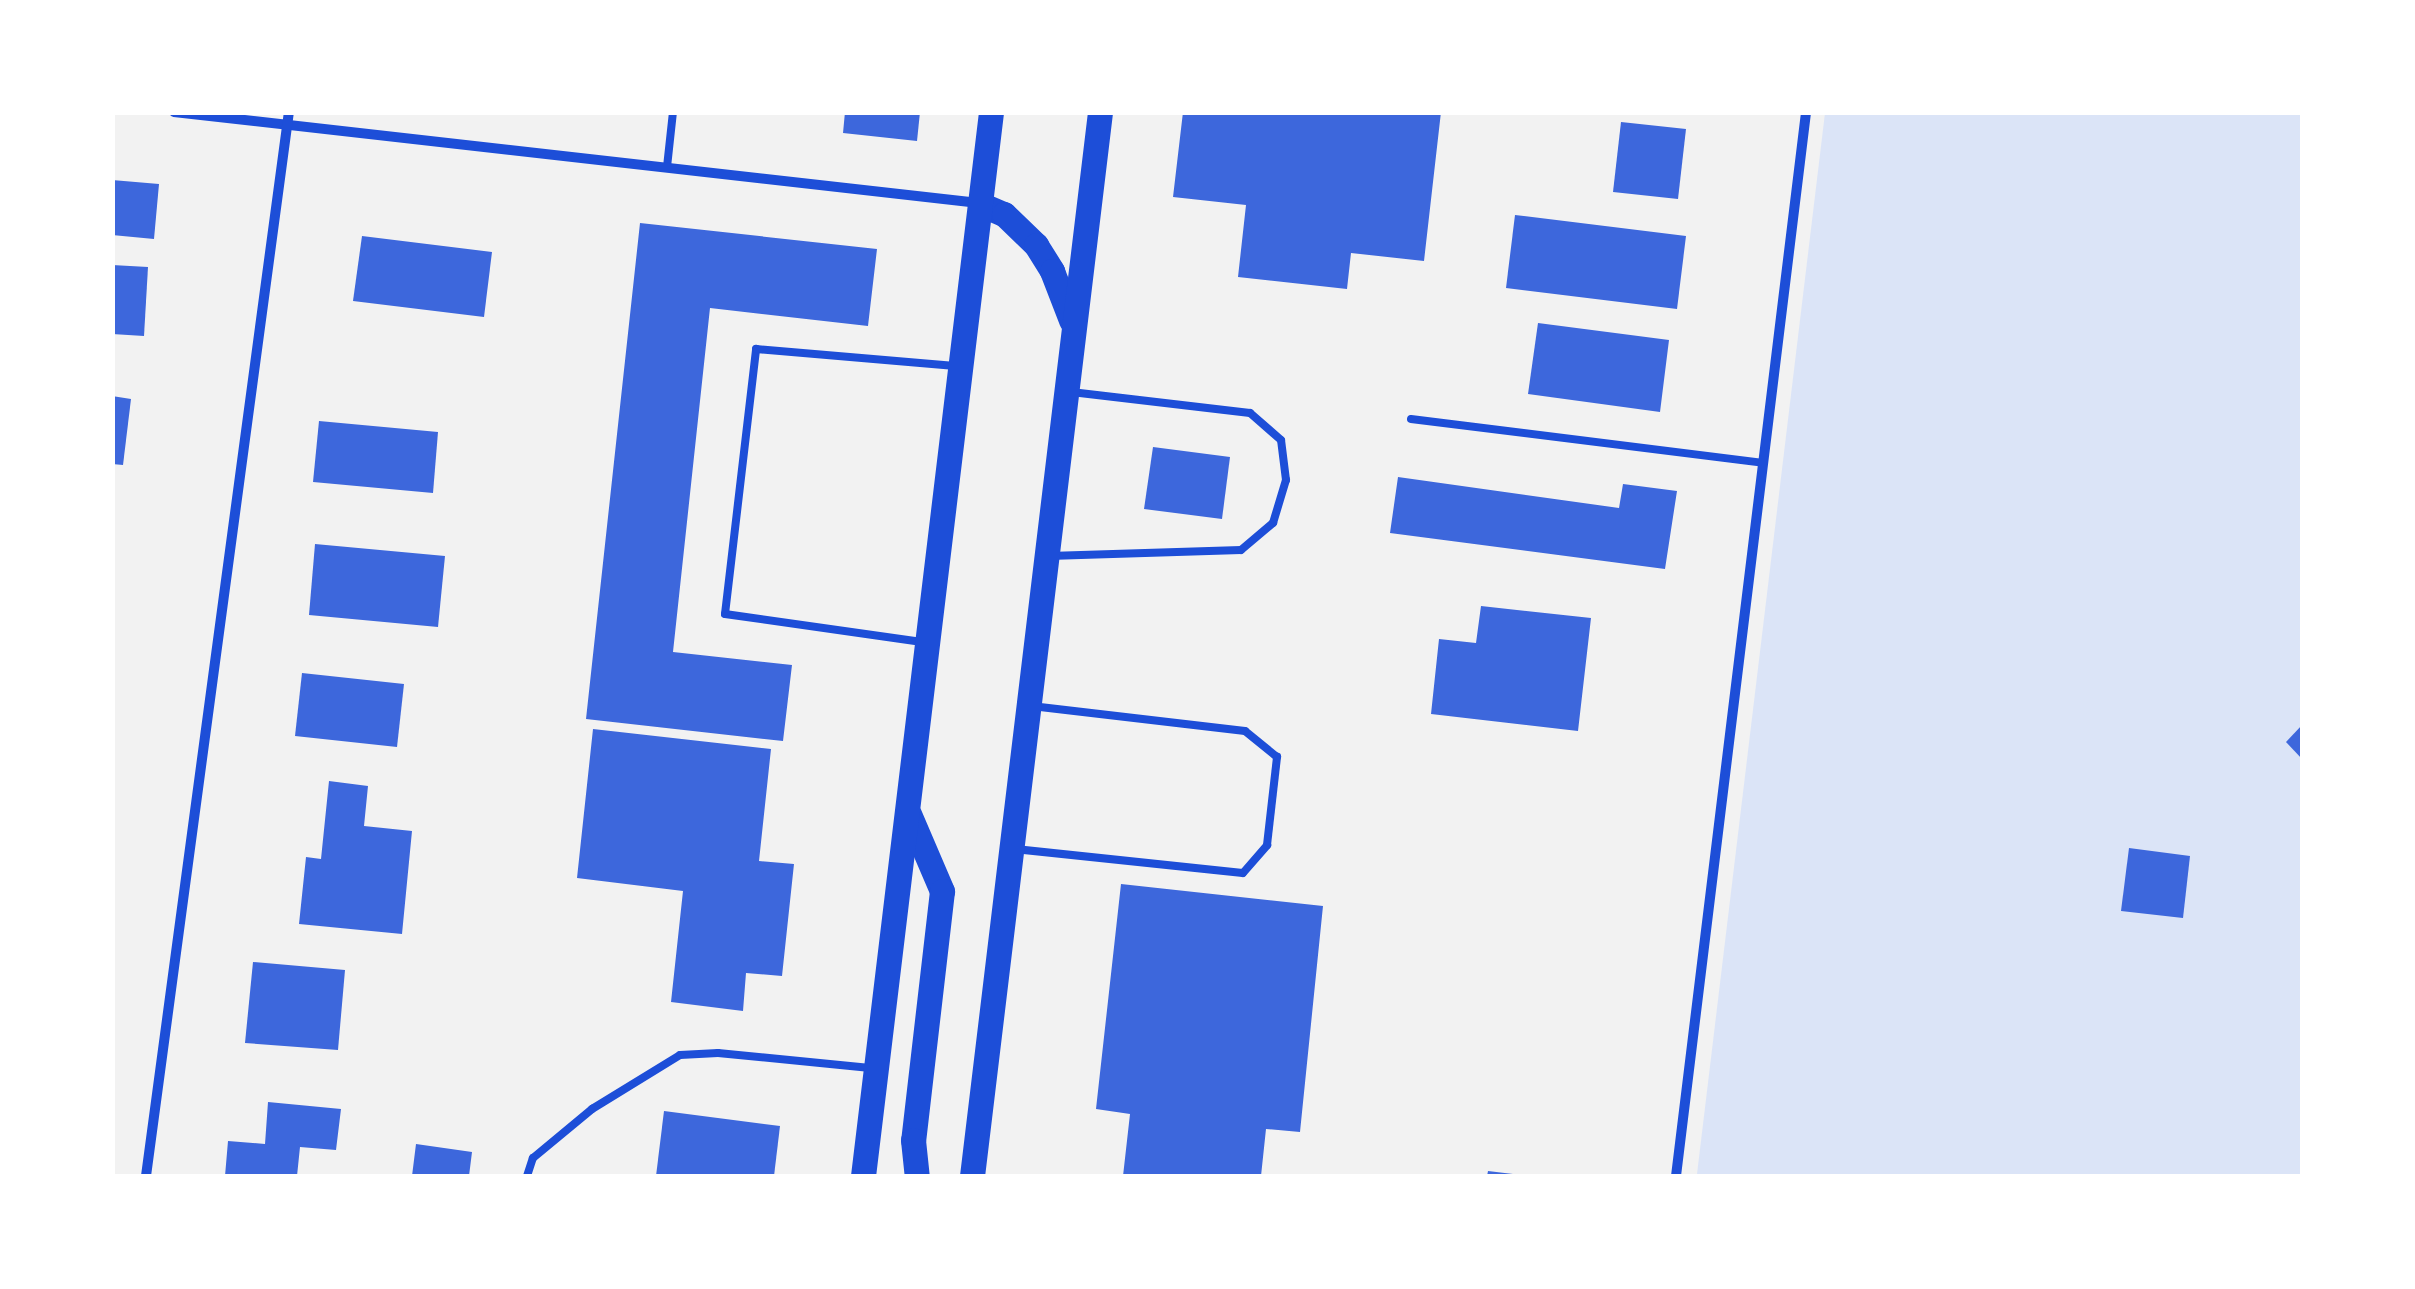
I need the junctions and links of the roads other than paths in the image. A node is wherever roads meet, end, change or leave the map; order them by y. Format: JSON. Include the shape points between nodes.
{"nodes":[{"id":1,"x":174,"y":112,"type":"edge"},
{"id":2,"x":674,"y":112,"type":"edge"},
{"id":3,"x":991,"y":112,"type":"edge"},
{"id":4,"x":1100,"y":112,"type":"edge"},
{"id":5,"x":1806,"y":112,"type":"edge"},
{"id":6,"x":288,"y":118,"type":"edge"},
{"id":7,"x":667,"y":166,"type":"junction"},
{"id":8,"x":980,"y":204,"type":"junction"},
{"id":9,"x":1073,"y":325,"type":"junction"},
{"id":10,"x":960,"y":366,"type":"junction"},
{"id":11,"x":1065,"y":392,"type":"junction"},
{"id":12,"x":1411,"y":420,"type":"dead end"},
{"id":13,"x":1763,"y":463,"type":"junction"},
{"id":14,"x":1045,"y":556,"type":"junction"},
{"id":15,"x":927,"y":642,"type":"junction"},
{"id":16,"x":1026,"y":706,"type":"junction"},
{"id":17,"x":907,"y":809,"type":"junction"},
{"id":18,"x":1010,"y":848,"type":"junction"},
{"id":19,"x":876,"y":1068,"type":"junction"},
{"id":20,"x":146,"y":1176,"type":"edge"},
{"id":21,"x":527,"y":1176,"type":"edge"},
{"id":22,"x":863,"y":1176,"type":"edge"},
{"id":23,"x":916,"y":1176,"type":"edge"},
{"id":24,"x":972,"y":1176,"type":"edge"},
{"id":25,"x":1676,"y":1176,"type":"edge"}],
"edges":[{"from":1,"to":6,"type":"street"},
{"from":2,"to":7,"type":"lane"},
{"from":3,"to":8,"type":"main road"},
{"from":4,"to":9,"type":"main road"},
{"from":5,"to":13,"type":"street"},
{"from":6,"to":7,"type":"street"},
{"from":6,"to":20,"type":"street"},
{"from":7,"to":8,"type":"street"},
{"from":8,"to":9,"type":"main road","via":[[1012,220],[1036,245]]},
{"from":8,"to":10,"type":"main road"},
{"from":9,"to":11,"type":"main road"},
{"from":10,"to":15,"type":"main road"},
{"from":10,"to":15,"type":"lane","via":[[756,349],[725,614]]},
{"from":11,"to":14,"type":"main road"},
{"from":11,"to":14,"type":"lane","via":[[1250,413],[1281,440],[1286,480],[1273,524],[1240,550]]},
{"from":12,"to":13,"type":"lane"},
{"from":13,"to":25,"type":"street"},
{"from":14,"to":16,"type":"main road"},
{"from":15,"to":17,"type":"main road"},
{"from":16,"to":18,"type":"main road"},
{"from":16,"to":18,"type":"lane","via":[[1245,731],[1277,757],[1267,845],[1243,873]]},
{"from":17,"to":19,"type":"main road"},
{"from":17,"to":23,"type":"main road","via":[[942,892],[913,1140]]},
{"from":18,"to":24,"type":"main road"},
{"from":19,"to":21,"type":"lane","via":[[680,1055],[592,1110],[533,1158]]},
{"from":19,"to":22,"type":"main road"}]}
